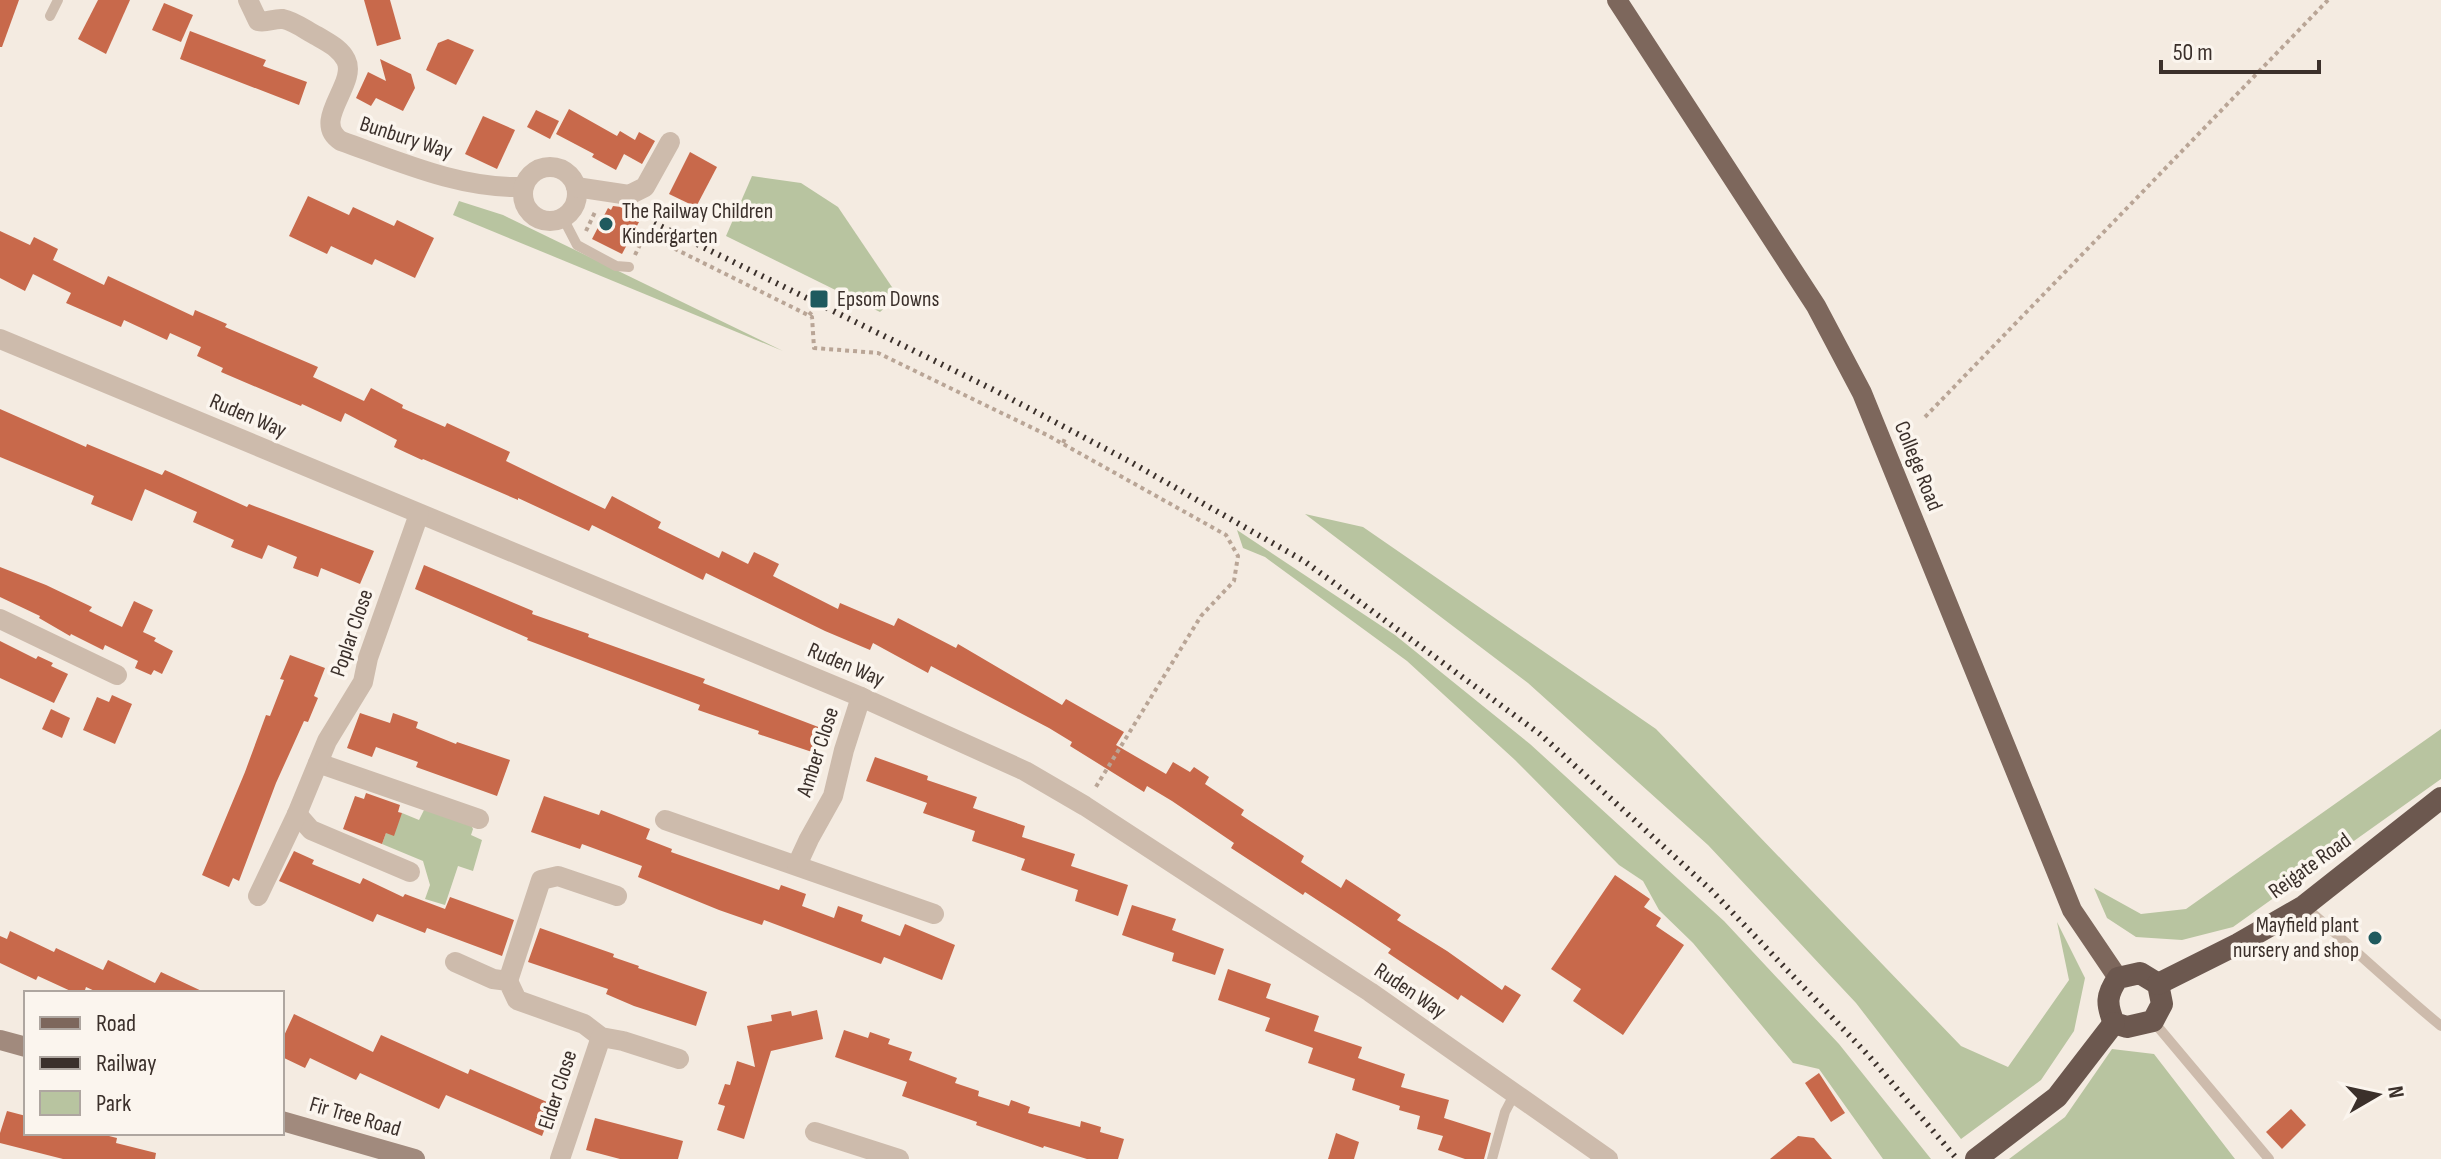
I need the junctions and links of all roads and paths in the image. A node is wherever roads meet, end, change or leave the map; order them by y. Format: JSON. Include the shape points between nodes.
{"nodes":[{"id":1,"x":58,"y":0,"type":"edge"},
{"id":2,"x":248,"y":0,"type":"edge"},
{"id":3,"x":1617,"y":0,"type":"edge"},
{"id":4,"x":2328,"y":0,"type":"edge"},
{"id":5,"x":284,"y":10,"type":"edge"},
{"id":6,"x":50,"y":16,"type":"dead end"},
{"id":7,"x":670,"y":142,"type":"dead end"},
{"id":8,"x":523,"y":187,"type":"junction"},
{"id":9,"x":581,"y":188,"type":"junction"},
{"id":10,"x":563,"y":218,"type":"junction"},
{"id":11,"x":583,"y":238,"type":"dead end"},
{"id":12,"x":629,"y":267,"type":"joint"},
{"id":13,"x":814,"y":309,"type":"dead end"},
{"id":14,"x":809,"y":315,"type":"junction"},
{"id":15,"x":0,"y":339,"type":"edge"},
{"id":16,"x":1925,"y":417,"type":"dead end"},
{"id":17,"x":1066,"y":436,"type":"dead end"},
{"id":18,"x":1063,"y":443,"type":"junction"},
{"id":19,"x":419,"y":514,"type":"junction"},
{"id":20,"x":0,"y":619,"type":"edge"},
{"id":21,"x":117,"y":675,"type":"dead end"},
{"id":22,"x":861,"y":697,"type":"junction"},
{"id":23,"x":318,"y":763,"type":"junction"},
{"id":24,"x":2441,"y":798,"type":"edge"},
{"id":25,"x":1085,"y":806,"type":"junction"},
{"id":26,"x":297,"y":814,"type":"junction"},
{"id":27,"x":479,"y":819,"type":"dead end"},
{"id":28,"x":665,"y":820,"type":"dead end"},
{"id":29,"x":797,"y":865,"type":"junction"},
{"id":30,"x":410,"y":872,"type":"dead end"},
{"id":31,"x":258,"y":896,"type":"dead end"},
{"id":32,"x":617,"y":896,"type":"dead end"},
{"id":33,"x":2304,"y":906,"type":"junction"},
{"id":34,"x":934,"y":914,"type":"dead end"},
{"id":35,"x":455,"y":962,"type":"dead end"},
{"id":36,"x":2118,"y":978,"type":"junction"},
{"id":37,"x":508,"y":981,"type":"junction"},
{"id":38,"x":2158,"y":984,"type":"junction"},
{"id":39,"x":2153,"y":1021,"type":"junction"},
{"id":40,"x":2114,"y":1023,"type":"junction"},
{"id":41,"x":2441,"y":1026,"type":"edge"},
{"id":42,"x":601,"y":1037,"type":"junction"},
{"id":43,"x":0,"y":1040,"type":"edge"},
{"id":44,"x":24,"y":1046,"type":"edge"},
{"id":45,"x":679,"y":1059,"type":"dead end"},
{"id":46,"x":1515,"y":1093,"type":"junction"},
{"id":47,"x":284,"y":1122,"type":"edge"},
{"id":48,"x":815,"y":1132,"type":"dead end"},
{"id":49,"x":415,"y":1159,"type":"edge"},
{"id":50,"x":560,"y":1159,"type":"edge"},
{"id":51,"x":899,"y":1159,"type":"edge"},
{"id":52,"x":1492,"y":1159,"type":"edge"},
{"id":53,"x":1608,"y":1159,"type":"edge"},
{"id":54,"x":1976,"y":1159,"type":"edge"},
{"id":55,"x":2269,"y":1159,"type":"edge"}],
"edges":[{"from":1,"to":6,"type":"lane"},
{"from":2,"to":5,"type":"street","name":"Bunbury Way","via":[[258,21],[267,23]]},
{"from":3,"to":36,"type":"main road","name":"College Road","via":[[1816,306],[1862,393],[2072,910]]},
{"from":4,"to":16,"type":"path"},
{"from":5,"to":8,"type":"street","name":"Bunbury Way","via":[[345,59],[348,68],[331,118],[333,136],[456,180]]},
{"from":7,"to":9,"type":"street","via":[[645,187],[629,195]]},
{"from":8,"to":9,"type":"street","via":[[530,175],[547,167],[566,172]]},
{"from":8,"to":10,"type":"street","via":[[524,205],[531,214],[543,221]]},
{"from":9,"to":10,"type":"street"},
{"from":9,"to":11,"type":"path","via":[[596,209]]},
{"from":10,"to":12,"type":"lane","via":[[577,245],[616,266]]},
{"from":12,"to":14,"type":"path","via":[[645,234]]},
{"from":13,"to":14,"type":"path"},
{"from":14,"to":18,"type":"path","via":[[814,348],[878,353]]},
{"from":15,"to":19,"type":"street","name":"Ruden Way"},
{"from":17,"to":18,"type":"path"},
{"from":18,"to":25,"type":"path","via":[[1226,535],[1238,556],[1234,581],[1201,616]]},
{"from":19,"to":22,"type":"street","name":"Ruden Way"},
{"from":19,"to":23,"type":"street","name":"Poplar Close","via":[[363,682]]},
{"from":20,"to":21,"type":"street"},
{"from":22,"to":25,"type":"street","name":"Ruden Way","via":[[1025,771]]},
{"from":22,"to":29,"type":"street","name":"Amber Close","via":[[833,796]]},
{"from":23,"to":26,"type":"street","name":"Poplar Close"},
{"from":23,"to":27,"type":"street"},
{"from":24,"to":33,"type":"highway","name":"Reigate Road"},
{"from":25,"to":46,"type":"street","name":"Ruden Way"},
{"from":26,"to":30,"type":"street","via":[[311,830]]},
{"from":26,"to":31,"type":"street","name":"Poplar Close"},
{"from":28,"to":29,"type":"street"},
{"from":29,"to":34,"type":"street"},
{"from":32,"to":37,"type":"street","via":[[558,876],[541,880]]},
{"from":33,"to":38,"type":"highway","name":"Reigate Road"},
{"from":33,"to":41,"type":"lane"},
{"from":35,"to":37,"type":"street","name":"Elder Close"},
{"from":36,"to":38,"type":"highway","via":[[2140,973]]},
{"from":36,"to":40,"type":"highway","via":[[2108,991]]},
{"from":37,"to":42,"type":"street","name":"Elder Close","via":[[517,1000],[584,1024]]},
{"from":38,"to":39,"type":"highway","via":[[2162,1004]]},
{"from":39,"to":40,"type":"highway","via":[[2127,1027]]},
{"from":39,"to":55,"type":"lane"},
{"from":40,"to":54,"type":"highway","via":[[2057,1097]]},
{"from":42,"to":45,"type":"street","name":"Elder Close"},
{"from":42,"to":50,"type":"street","name":"Elder Close"},
{"from":43,"to":44,"type":"main road"},
{"from":46,"to":52,"type":"lane"},
{"from":46,"to":53,"type":"street","name":"Ruden Way"},
{"from":47,"to":49,"type":"main road","name":"Fir Tree Road"},
{"from":48,"to":51,"type":"street"}]}
